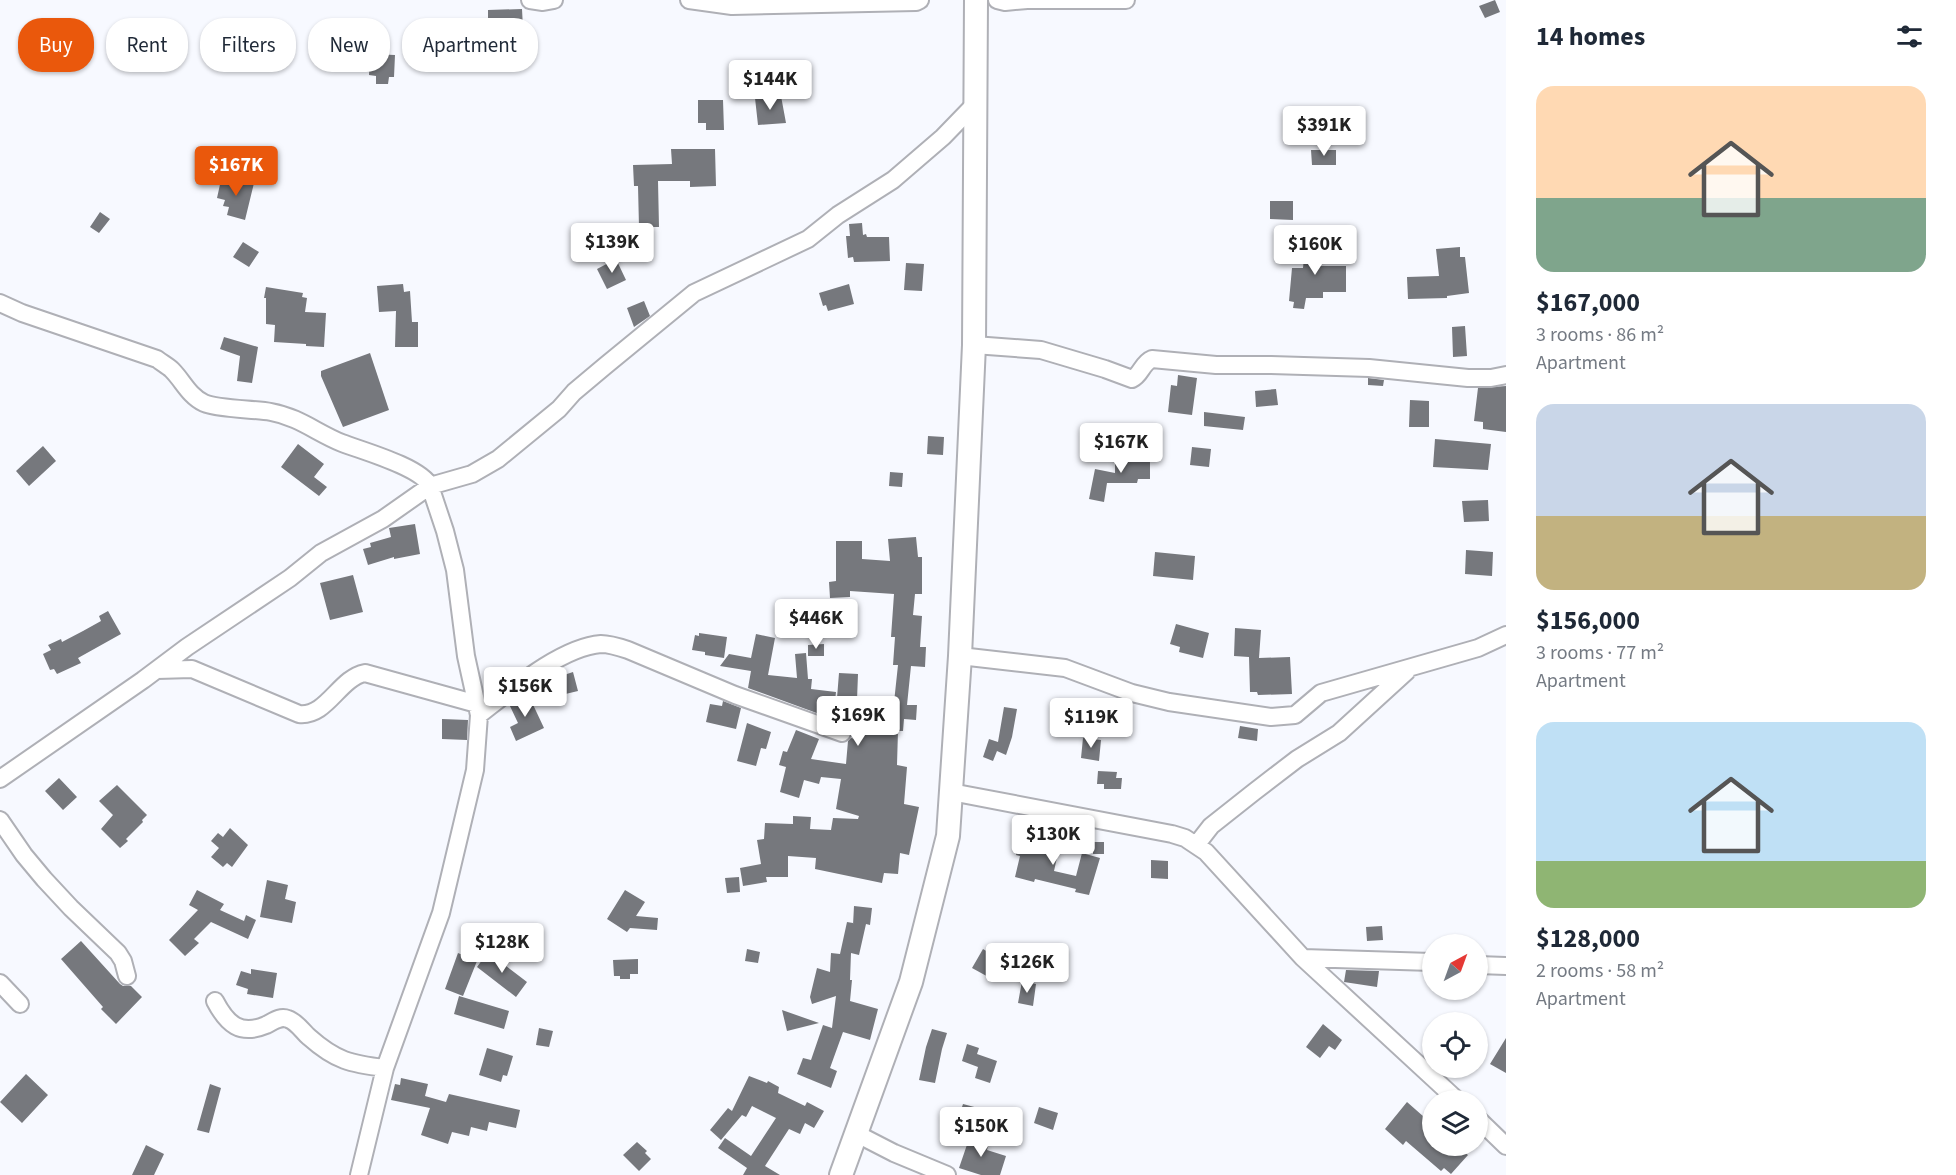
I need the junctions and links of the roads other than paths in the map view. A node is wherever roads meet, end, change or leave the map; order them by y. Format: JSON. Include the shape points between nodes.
{"nodes":[{"id":1,"x":530,"y":0,"type":"edge"},
{"id":2,"x":554,"y":0,"type":"edge"},
{"id":3,"x":689,"y":0,"type":"edge"},
{"id":4,"x":920,"y":0,"type":"edge"},
{"id":5,"x":976,"y":0,"type":"edge"},
{"id":6,"x":997,"y":0,"type":"edge"},
{"id":7,"x":1126,"y":0,"type":"edge"},
{"id":8,"x":974,"y":105,"type":"junction"},
{"id":9,"x":0,"y":303,"type":"edge"},
{"id":10,"x":974,"y":345,"type":"junction"},
{"id":11,"x":1506,"y":375,"type":"edge"},
{"id":12,"x":430,"y":486,"type":"junction"},
{"id":13,"x":1506,"y":635,"type":"edge"},
{"id":14,"x":960,"y":656,"type":"junction"},
{"id":15,"x":1412,"y":666,"type":"junction"},
{"id":16,"x":156,"y":670,"type":"junction"},
{"id":17,"x":478,"y":709,"type":"junction"},
{"id":18,"x":842,"y":733,"type":"dead end"},
{"id":19,"x":1,"y":777,"type":"edge"},
{"id":20,"x":951,"y":792,"type":"junction"},
{"id":21,"x":0,"y":820,"type":"edge"},
{"id":22,"x":1197,"y":844,"type":"junction"},
{"id":23,"x":1303,"y":958,"type":"junction"},
{"id":24,"x":1422,"y":962,"type":"edge"},
{"id":25,"x":1488,"y":965,"type":"edge"},
{"id":26,"x":1506,"y":966,"type":"edge"},
{"id":27,"x":127,"y":976,"type":"dead end"},
{"id":28,"x":0,"y":983,"type":"edge"},
{"id":29,"x":215,"y":1001,"type":"dead end"},
{"id":30,"x":20,"y":1004,"type":"dead end"},
{"id":31,"x":385,"y":1068,"type":"junction"},
{"id":32,"x":1446,"y":1090,"type":"edge"},
{"id":33,"x":1488,"y":1129,"type":"edge"},
{"id":34,"x":857,"y":1134,"type":"junction"},
{"id":35,"x":1506,"y":1146,"type":"edge"},
{"id":36,"x":359,"y":1175,"type":"edge"},
{"id":37,"x":841,"y":1175,"type":"edge"},
{"id":38,"x":947,"y":1175,"type":"edge"}],
"edges":[{"from":1,"to":2,"type":"street"},
{"from":3,"to":4,"type":"street","via":[[732,6]]},
{"from":5,"to":8,"type":"main road"},
{"from":6,"to":7,"type":"street"},
{"from":8,"to":10,"type":"main road"},
{"from":8,"to":12,"type":"street","via":[[893,180],[808,239],[694,293],[498,459],[472,474]]},
{"from":9,"to":12,"type":"street","via":[[22,314],[158,359],[205,403],[291,418],[419,474]]},
{"from":10,"to":11,"type":"street","via":[[1041,350],[1132,379],[1152,359],[1216,365],[1369,368],[1468,378]]},
{"from":10,"to":14,"type":"main road"},
{"from":12,"to":16,"type":"street","via":[[383,519],[321,553]]},
{"from":12,"to":17,"type":"street","via":[[455,570],[466,656]]},
{"from":13,"to":15,"type":"street","via":[[1478,648]]},
{"from":14,"to":15,"type":"street","via":[[1065,668],[1169,702],[1271,717],[1295,715],[1321,693]]},
{"from":14,"to":20,"type":"main road"},
{"from":15,"to":22,"type":"street","via":[[1339,733],[1254,792],[1211,826]]},
{"from":16,"to":17,"type":"street","via":[[192,669],[307,715],[361,674]]},
{"from":16,"to":19,"type":"street"},
{"from":17,"to":18,"type":"street","via":[[566,656],[600,644],[628,650],[735,695]]},
{"from":17,"to":31,"type":"street","via":[[475,770],[441,913]]},
{"from":20,"to":22,"type":"street","via":[[1172,834]]},
{"from":20,"to":34,"type":"main road","via":[[948,836],[911,982]]},
{"from":21,"to":27,"type":"street","via":[[44,879],[118,953]]},
{"from":22,"to":23,"type":"street"},
{"from":23,"to":24,"type":"street"},
{"from":23,"to":32,"type":"street"},
{"from":25,"to":26,"type":"street"},
{"from":28,"to":30,"type":"street"},
{"from":29,"to":31,"type":"street","via":[[223,1016],[241,1028],[251,1030],[280,1018],[290,1019],[340,1060]]},
{"from":31,"to":36,"type":"street"},
{"from":33,"to":35,"type":"street"},
{"from":34,"to":37,"type":"main road"},
{"from":34,"to":38,"type":"street"}]}
